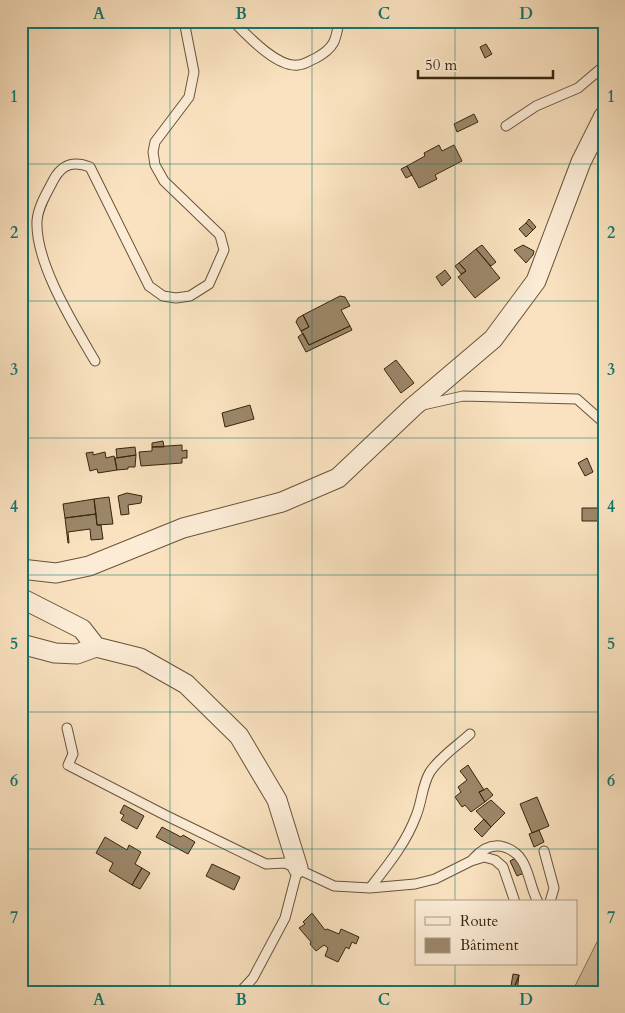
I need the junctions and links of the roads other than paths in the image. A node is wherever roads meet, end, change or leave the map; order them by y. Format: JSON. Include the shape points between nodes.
{"nodes":[{"id":1,"x":184,"y":21,"type":"edge"},
{"id":2,"x":233,"y":21,"type":"edge"},
{"id":3,"x":339,"y":21,"type":"edge"},
{"id":4,"x":604,"y":66,"type":"edge"},
{"id":5,"x":604,"y":116,"type":"edge"},
{"id":6,"x":506,"y":126,"type":"dead end"},
{"id":7,"x":95,"y":361,"type":"dead end"},
{"id":8,"x":413,"y":407,"type":"junction"},
{"id":9,"x":604,"y":423,"type":"edge"},
{"id":10,"x":21,"y":569,"type":"edge"},
{"id":11,"x":21,"y":598,"type":"edge"},
{"id":12,"x":21,"y":644,"type":"edge"},
{"id":13,"x":96,"y":647,"type":"junction"},
{"id":14,"x":67,"y":728,"type":"dead end"},
{"id":15,"x":470,"y":734,"type":"dead end"},
{"id":16,"x":544,"y":851,"type":"dead end"},
{"id":17,"x":471,"y":861,"type":"junction"},
{"id":18,"x":298,"y":868,"type":"junction"},
{"id":19,"x":370,"y":888,"type":"junction"},
{"id":20,"x":514,"y":900,"type":"edge"},
{"id":21,"x":537,"y":900,"type":"edge"},
{"id":22,"x":551,"y":900,"type":"edge"},
{"id":23,"x":240,"y":992,"type":"edge"}],
"edges":[{"from":1,"to":7,"type":"lane","via":[[194,72],[189,97],[155,142],[155,165],[164,180],[220,235],[224,250],[209,284],[190,296],[163,296],[150,286],[90,167],[79,163],[67,165],[56,175],[44,197],[37,219],[39,246],[72,322]]},
{"from":2,"to":3,"type":"lane","via":[[264,52],[298,66],[328,50],[336,40]]},
{"from":4,"to":6,"type":"lane","via":[[578,88],[536,106]]},
{"from":5,"to":8,"type":"street","via":[[581,162],[536,281],[493,339]]},
{"from":8,"to":9,"type":"lane","via":[[463,396],[577,399]]},
{"from":8,"to":10,"type":"street","via":[[338,478],[282,502],[183,528],[89,566],[56,573]]},
{"from":11,"to":13,"type":"street","via":[[82,629]]},
{"from":12,"to":13,"type":"street","via":[[54,653],[77,654]]},
{"from":13,"to":18,"type":"street","via":[[140,658],[186,684],[239,736],[277,800]]},
{"from":14,"to":18,"type":"lane","via":[[73,754],[68,765],[266,864],[285,863]]},
{"from":15,"to":19,"type":"lane","via":[[430,772],[408,836]]},
{"from":16,"to":22,"type":"lane","via":[[554,888]]},
{"from":17,"to":19,"type":"lane","via":[[435,879]]},
{"from":17,"to":20,"type":"lane","via":[[484,857],[495,860],[502,867]]},
{"from":17,"to":21,"type":"lane","via":[[481,850],[493,846],[513,850],[522,858]]},
{"from":18,"to":19,"type":"lane","via":[[334,886]]},
{"from":18,"to":23,"type":"lane","via":[[284,918],[253,978]]}]}
